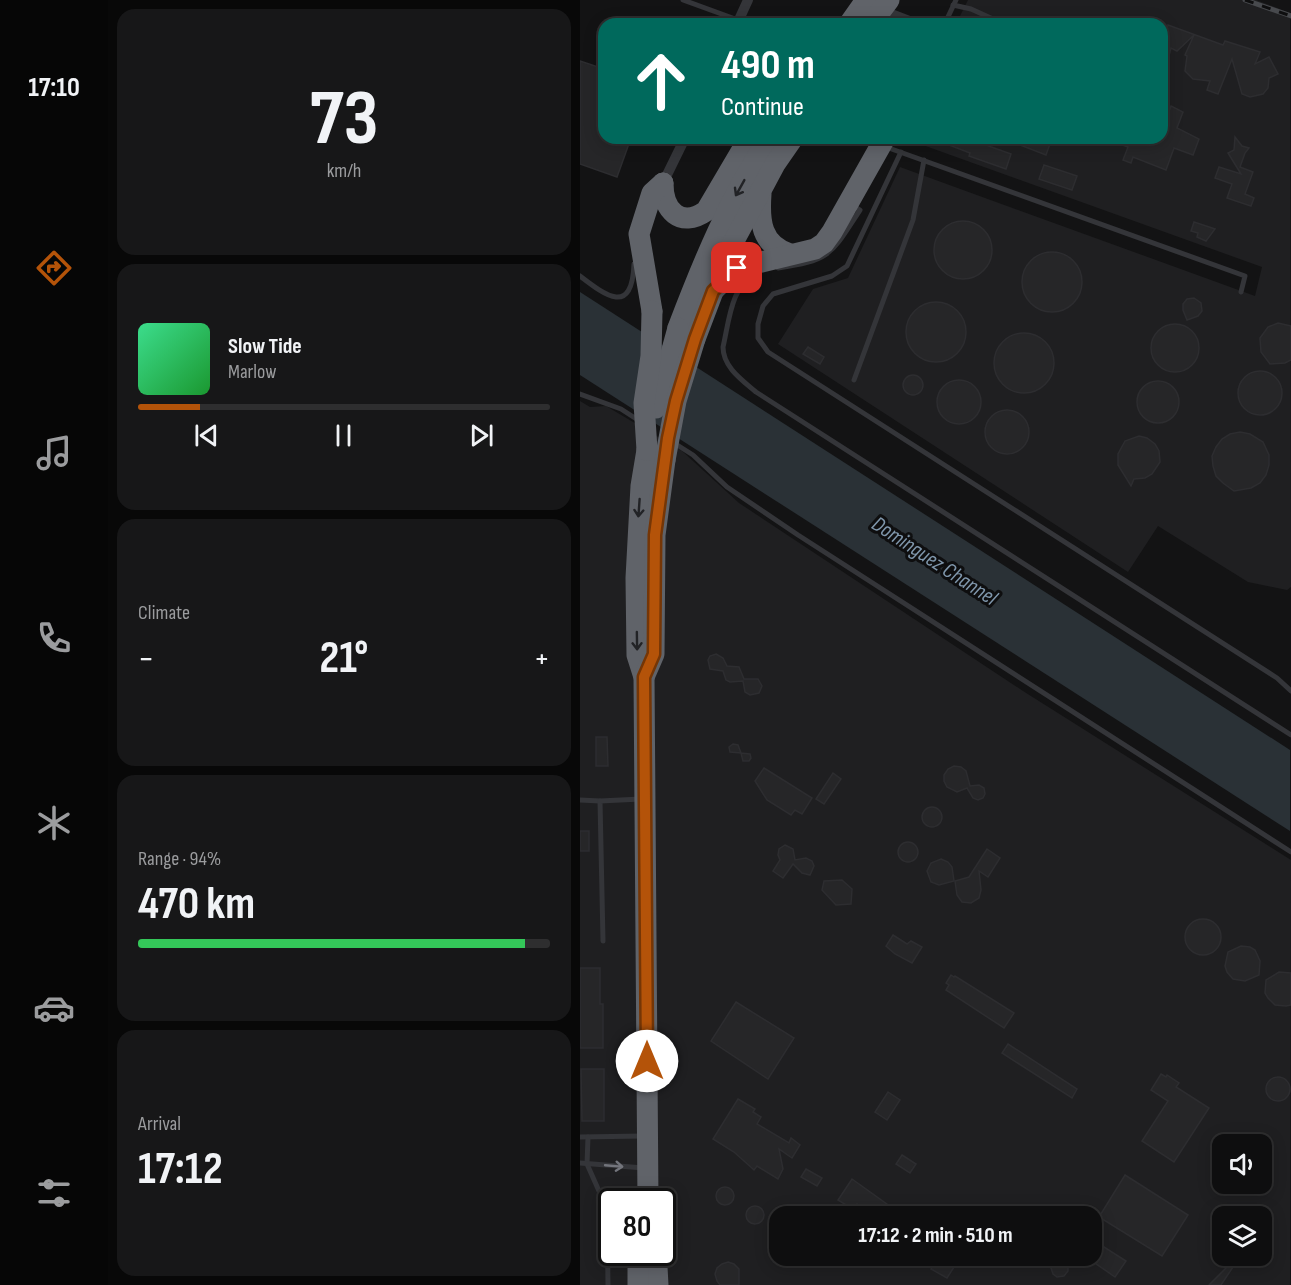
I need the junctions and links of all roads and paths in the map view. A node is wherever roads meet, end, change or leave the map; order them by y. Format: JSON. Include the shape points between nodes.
{"nodes":[{"id":1,"x":683,"y":0,"type":"edge"},
{"id":2,"x":748,"y":0,"type":"edge"},
{"id":3,"x":853,"y":0,"type":"edge"},
{"id":4,"x":866,"y":0,"type":"edge"},
{"id":5,"x":889,"y":0,"type":"edge"},
{"id":6,"x":955,"y":2,"type":"edge"},
{"id":7,"x":728,"y":18,"type":"edge"},
{"id":8,"x":740,"y":18,"type":"edge"},
{"id":9,"x":852,"y":18,"type":"edge"},
{"id":10,"x":876,"y":18,"type":"edge"},
{"id":11,"x":901,"y":18,"type":"edge"},
{"id":12,"x":947,"y":18,"type":"edge"},
{"id":13,"x":991,"y":18,"type":"edge"},
{"id":14,"x":682,"y":144,"type":"edge"},
{"id":15,"x":745,"y":144,"type":"edge"},
{"id":16,"x":766,"y":144,"type":"edge"},
{"id":17,"x":789,"y":144,"type":"edge"},
{"id":18,"x":889,"y":145,"type":"edge"},
{"id":19,"x":924,"y":160,"type":"junction"},
{"id":20,"x":663,"y":183,"type":"junction"},
{"id":21,"x":761,"y":190,"type":"junction"},
{"id":22,"x":849,"y":204,"type":"junction"},
{"id":23,"x":639,"y":234,"type":"junction"},
{"id":24,"x":790,"y":254,"type":"junction"},
{"id":25,"x":771,"y":270,"type":"dead end"},
{"id":26,"x":764,"y":271,"type":"dead end"},
{"id":27,"x":580,"y":276,"type":"edge"},
{"id":28,"x":713,"y":291,"type":"junction"},
{"id":29,"x":1241,"y":292,"type":"dead end"},
{"id":30,"x":686,"y":334,"type":"junction"},
{"id":31,"x":854,"y":380,"type":"dead end"},
{"id":32,"x":580,"y":394,"type":"edge"},
{"id":33,"x":666,"y":438,"type":"dead end"},
{"id":34,"x":656,"y":447,"type":"junction"},
{"id":35,"x":1291,"y":691,"type":"edge"},
{"id":36,"x":1291,"y":735,"type":"edge"},
{"id":37,"x":645,"y":799,"type":"junction"},
{"id":38,"x":580,"y":800,"type":"edge"},
{"id":39,"x":600,"y":801,"type":"junction"},
{"id":40,"x":1291,"y":852,"type":"edge"},
{"id":41,"x":603,"y":941,"type":"dead end"},
{"id":42,"x":647,"y":1136,"type":"junction"},
{"id":43,"x":580,"y":1137,"type":"edge"},
{"id":44,"x":588,"y":1137,"type":"junction"},
{"id":45,"x":583,"y":1163,"type":"edge"},
{"id":46,"x":648,"y":1168,"type":"junction"},
{"id":47,"x":648,"y":1188,"type":"edge"},
{"id":48,"x":608,"y":1285,"type":"edge"}],
"edges":[{"from":1,"to":7,"type":"lane"},
{"from":2,"to":8,"type":"street"},
{"from":3,"to":11,"type":"street"},
{"from":4,"to":9,"type":"highway","bridge":true},
{"from":5,"to":10,"type":"highway","bridge":true},
{"from":6,"to":12,"type":"lane"},
{"from":6,"to":13,"type":"lane"},
{"from":14,"to":20,"type":"street"},
{"from":15,"to":20,"type":"highway","via":[[706,211],[698,216],[684,218],[670,211]]},
{"from":16,"to":30,"type":"highway","one_way":true,"via":[[712,244]]},
{"from":17,"to":21,"type":"highway"},
{"from":18,"to":19,"type":"lane"},
{"from":18,"to":22,"type":"highway"},
{"from":18,"to":35,"type":"lane","via":[[847,266],[832,276],[773,294],[763,306],[758,338],[768,352],[1277,678]]},
{"from":19,"to":29,"type":"lane","via":[[1245,276]]},
{"from":19,"to":31,"type":"lane","via":[[913,220]]},
{"from":20,"to":23,"type":"highway","via":[[652,193]]},
{"from":21,"to":24,"type":"highway","via":[[764,232],[778,251]]},
{"from":21,"to":28,"type":"highway","via":[[728,252]]},
{"from":22,"to":24,"type":"highway","via":[[824,243]]},
{"from":22,"to":25,"type":"lane","via":[[860,210],[827,255],[808,264]]},
{"from":23,"to":27,"type":"lane","via":[[634,278],[622,296],[607,296]]},
{"from":23,"to":34,"type":"highway","bridge":true,"via":[[652,311],[644,403]]},
{"from":24,"to":28,"type":"highway","via":[[737,268]]},
{"from":26,"to":36,"type":"lane","via":[[750,277],[739,289],[723,347],[727,363],[747,384]]},
{"from":28,"to":30,"type":"highway"},
{"from":30,"to":34,"type":"highway","bridge":true,"via":[[660,388]]},
{"from":32,"to":34,"type":"lane","via":[[621,409]]},
{"from":33,"to":40,"type":"lane","via":[[693,455],[727,487],[807,541]]},
{"from":34,"to":37,"type":"highway","via":[[641,486],[645,604],[637,655],[644,677]]},
{"from":37,"to":39,"type":"lane"},
{"from":37,"to":42,"type":"highway"},
{"from":38,"to":39,"type":"lane"},
{"from":39,"to":41,"type":"lane"},
{"from":42,"to":44,"type":"lane"},
{"from":42,"to":46,"type":"highway"},
{"from":43,"to":44,"type":"lane"},
{"from":44,"to":45,"type":"lane"},
{"from":45,"to":46,"type":"lane","one_way":true},
{"from":45,"to":48,"type":"lane","via":[[607,1209]]},
{"from":46,"to":47,"type":"highway"}]}
